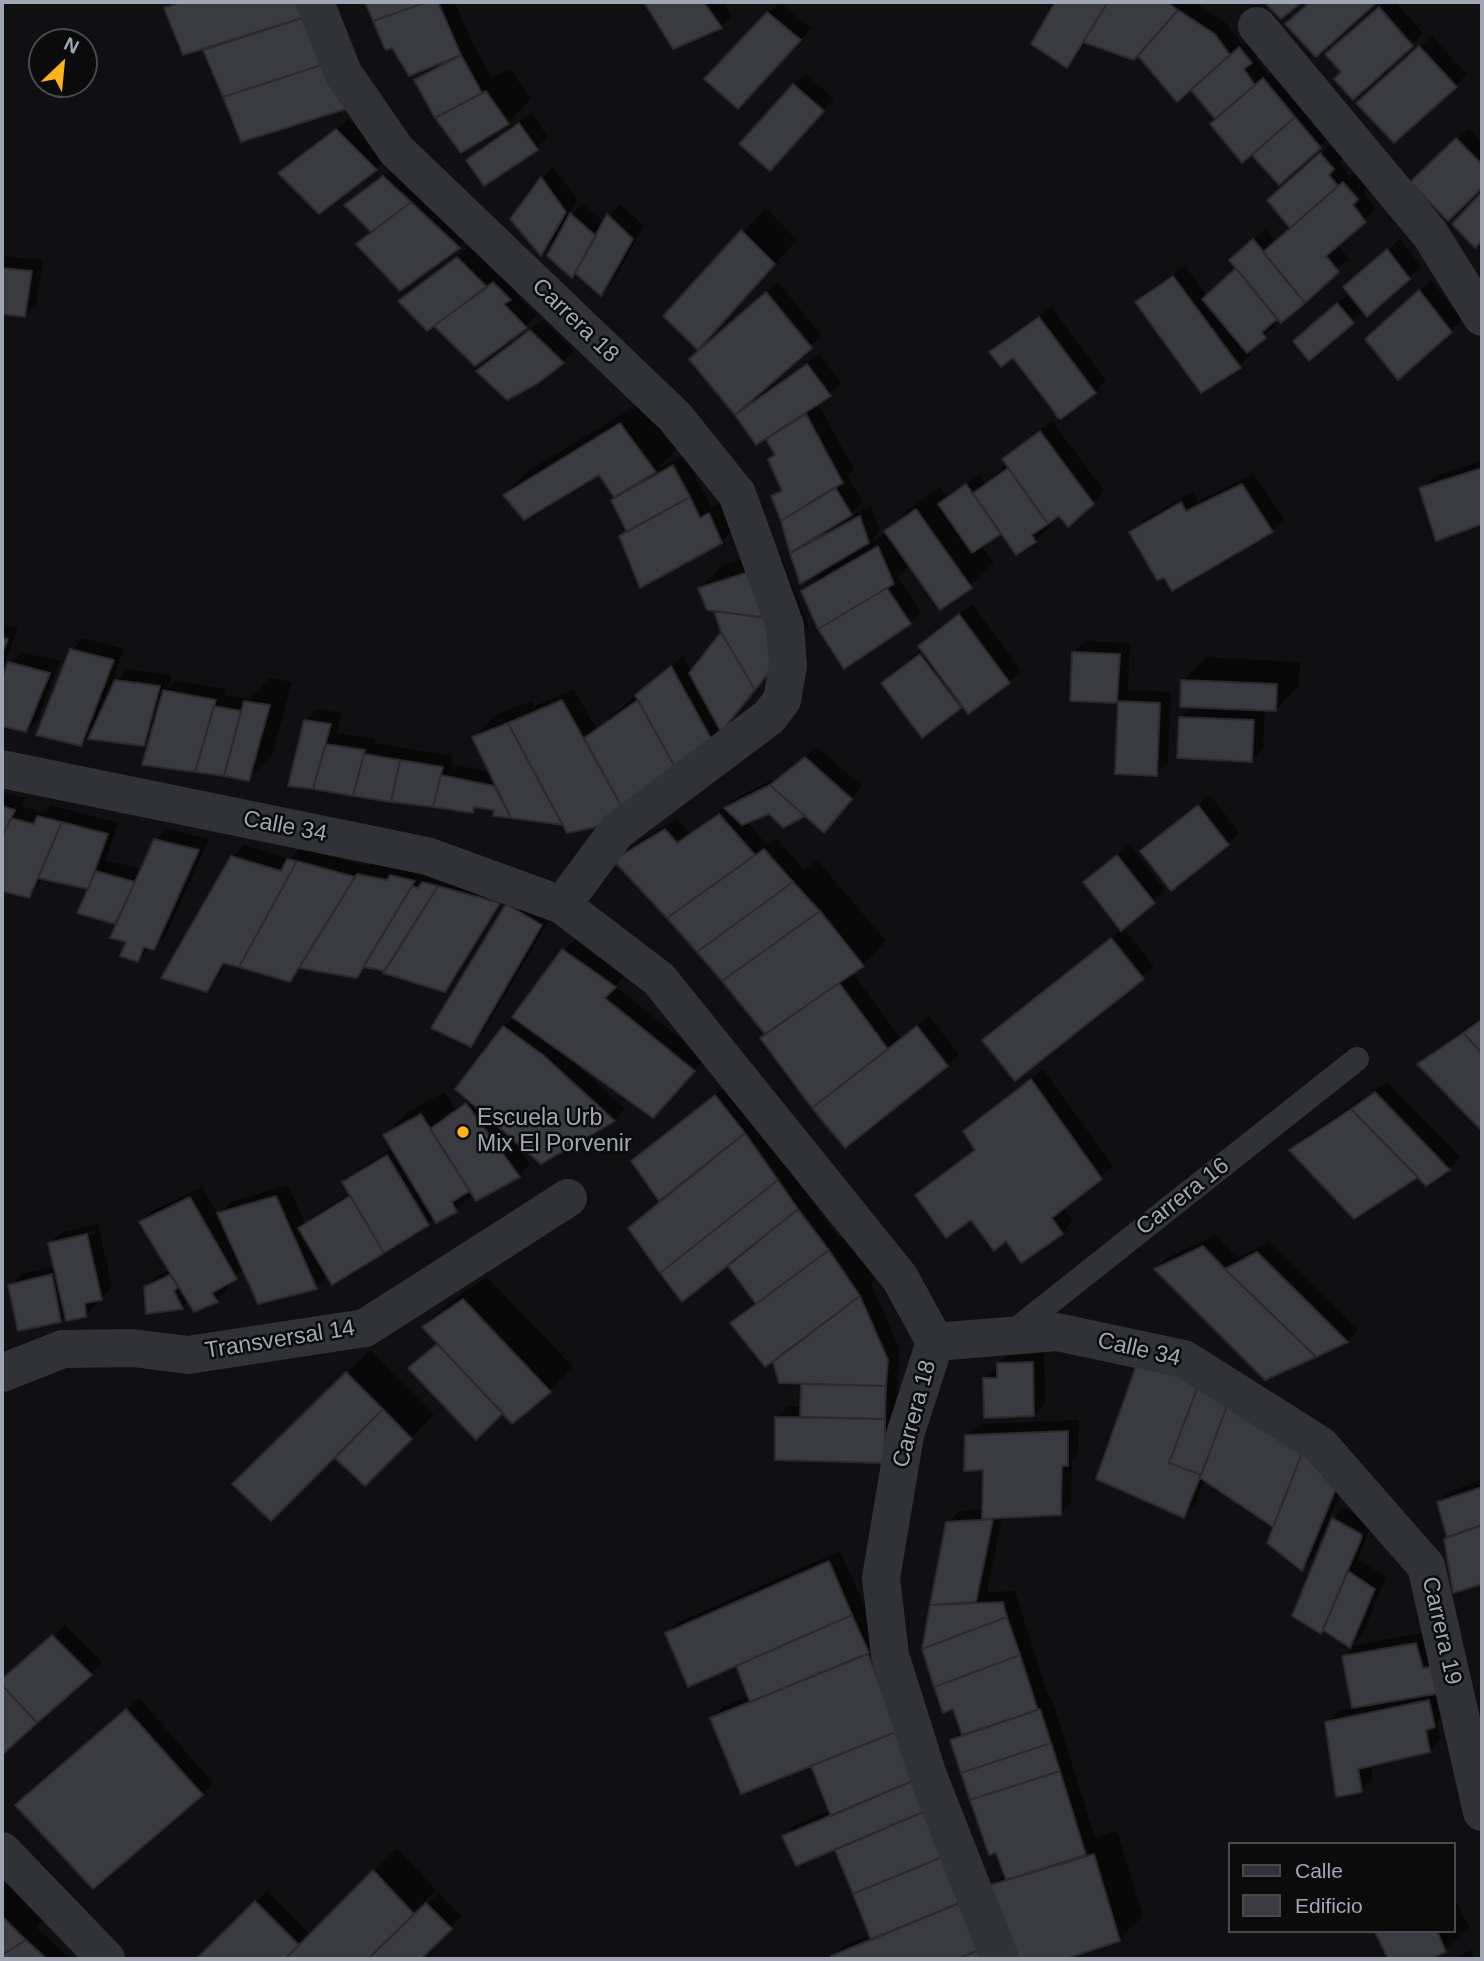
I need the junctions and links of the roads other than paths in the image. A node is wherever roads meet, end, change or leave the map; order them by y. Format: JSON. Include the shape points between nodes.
{"nodes":[{"id":1,"x":315,"y":2,"type":"edge"},
{"id":2,"x":1257,"y":26,"type":"dead end"},
{"id":3,"x":1482,"y":317,"type":"edge"},
{"id":4,"x":2,"y":769,"type":"edge"},
{"id":5,"x":562,"y":905,"type":"junction"},
{"id":6,"x":1357,"y":1059,"type":"dead end"},
{"id":7,"x":568,"y":1198,"type":"dead end"},
{"id":8,"x":1009,"y":1335,"type":"junction"},
{"id":9,"x":935,"y":1342,"type":"junction"},
{"id":10,"x":2,"y":1373,"type":"edge"},
{"id":11,"x":1320,"y":1445,"type":"joint"},
{"id":12,"x":1482,"y":1812,"type":"edge"},
{"id":13,"x":2,"y":1851,"type":"edge"},
{"id":14,"x":106,"y":1959,"type":"edge"},
{"id":15,"x":1000,"y":1959,"type":"edge"}],
"edges":[{"from":1,"to":5,"type":"street","name":"Carrera 18","via":[[343,72],[396,150],[675,416],[737,494],[785,626],[788,666],[782,700],[769,717],[617,831]]},
{"from":2,"to":3,"type":"street","via":[[1430,234]]},
{"from":4,"to":5,"type":"street","name":"Calle 34","via":[[427,856]]},
{"from":5,"to":9,"type":"street","name":"Carrera 18","via":[[659,979],[900,1278]]},
{"from":6,"to":8,"type":"lane","name":"Carrera 16"},
{"from":7,"to":10,"type":"street","name":"Transversal 14","via":[[365,1328],[188,1355],[133,1348],[63,1349]]},
{"from":8,"to":9,"type":"street","name":"Calle 34"},
{"from":8,"to":11,"type":"street","name":"Calle 34","via":[[1057,1332],[1184,1359]]},
{"from":9,"to":15,"type":"street","name":"Carrera 18","via":[[905,1435],[881,1578],[890,1655],[927,1773]]},
{"from":11,"to":12,"type":"street","name":"Carrera 19","via":[[1426,1566]]},
{"from":13,"to":14,"type":"street"}]}
